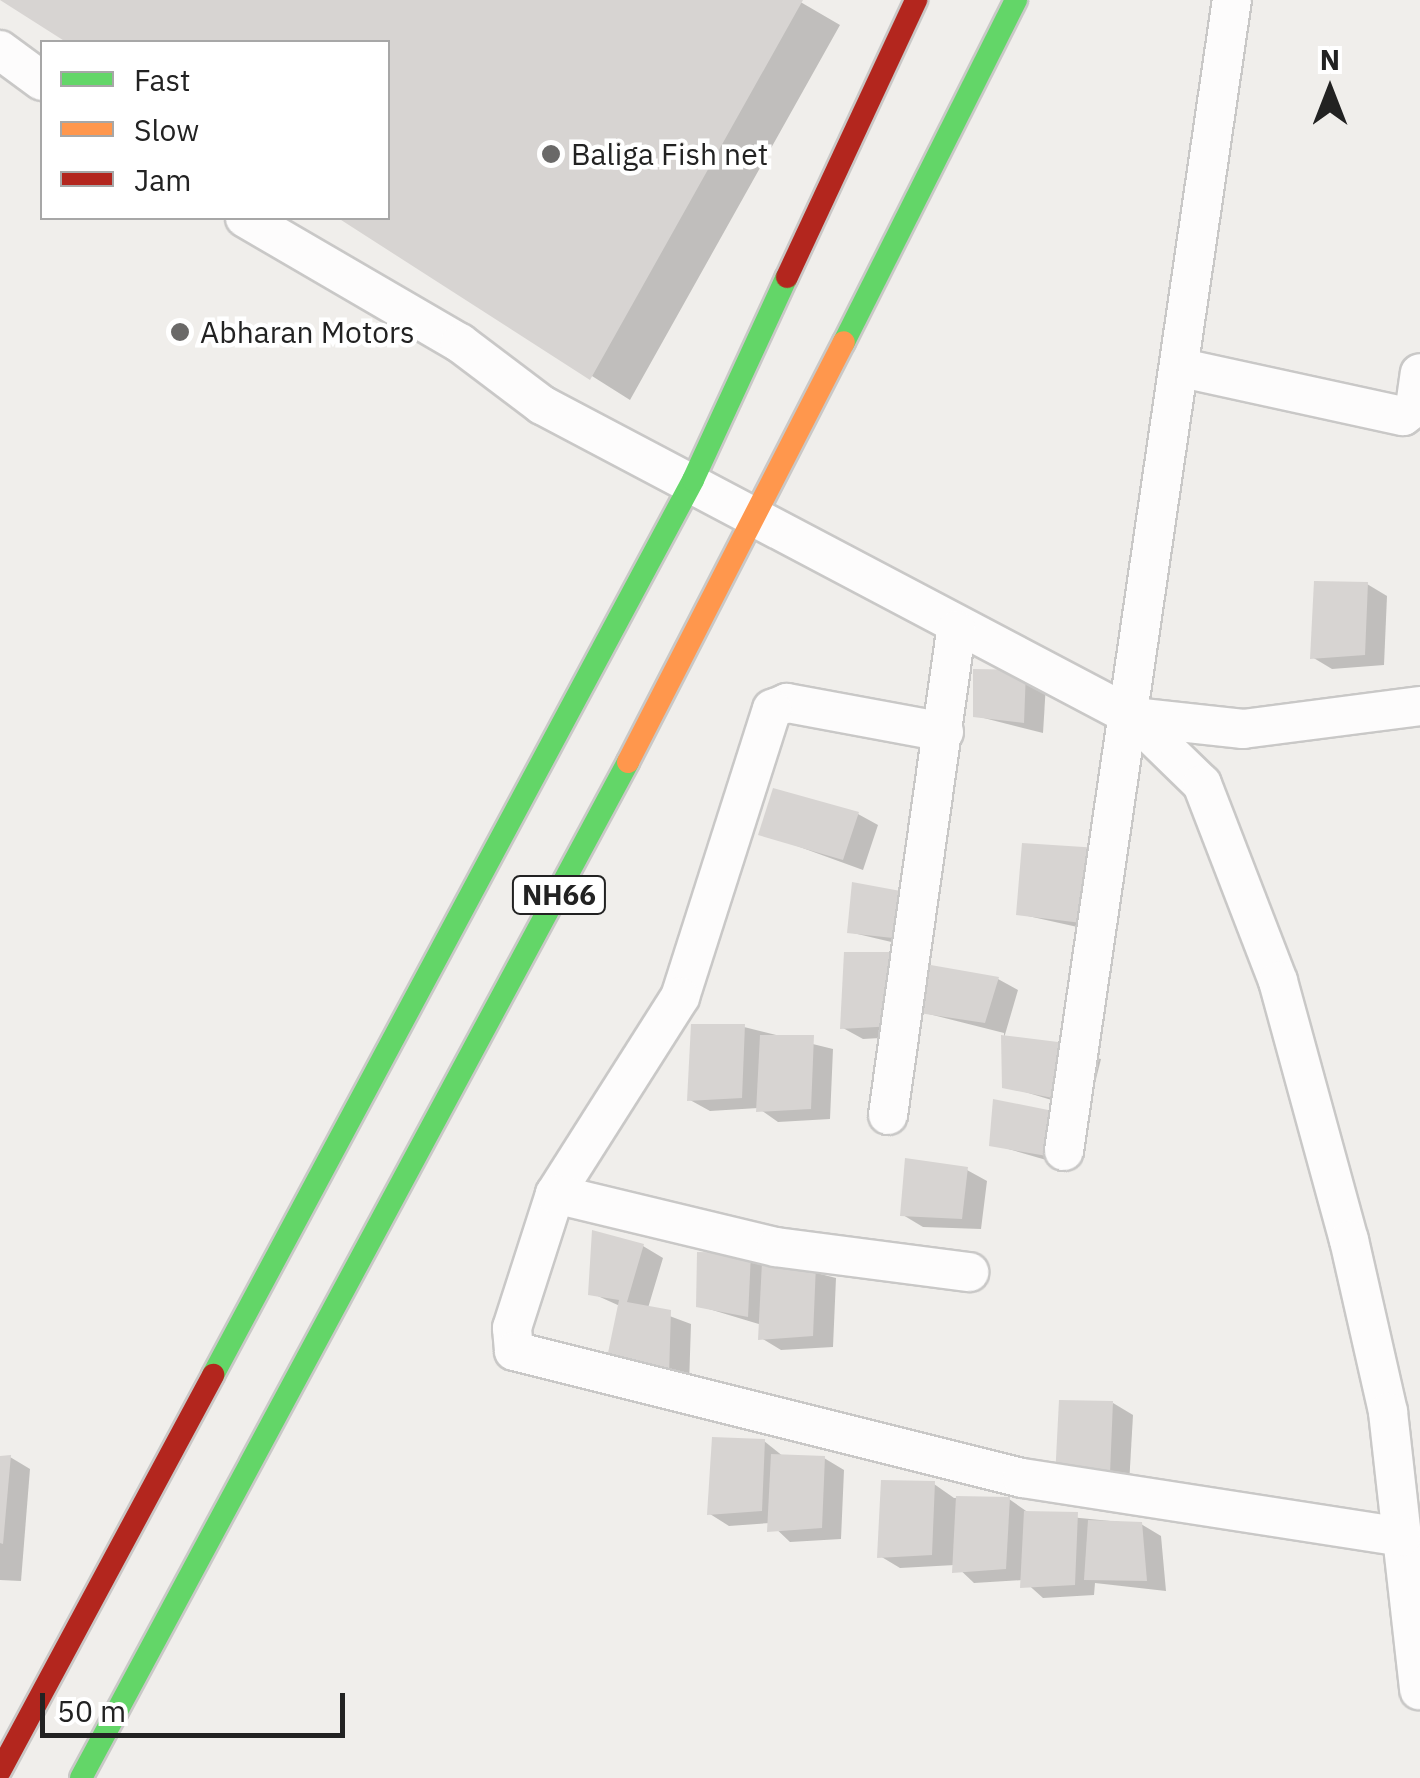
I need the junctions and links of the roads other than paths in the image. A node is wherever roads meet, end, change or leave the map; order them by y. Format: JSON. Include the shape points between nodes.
{"nodes":[{"id":1,"x":916,"y":0,"type":"edge"},
{"id":2,"x":1016,"y":0,"type":"edge"},
{"id":3,"x":1232,"y":0,"type":"edge"},
{"id":4,"x":0,"y":50,"type":"edge"},
{"id":5,"x":40,"y":80,"type":"edge"},
{"id":6,"x":247,"y":220,"type":"edge"},
{"id":7,"x":1182,"y":368,"type":"junction"},
{"id":8,"x":1420,"y":373,"type":"edge"},
{"id":9,"x":692,"y":480,"type":"junction"},
{"id":10,"x":754,"y":518,"type":"junction"},
{"id":11,"x":956,"y":630,"type":"junction"},
{"id":12,"x":1420,"y":706,"type":"edge"},
{"id":13,"x":1133,"y":717,"type":"junction"},
{"id":14,"x":944,"y":732,"type":"junction"},
{"id":15,"x":888,"y":1116,"type":"dead end"},
{"id":16,"x":1064,"y":1151,"type":"dead end"},
{"id":17,"x":555,"y":1194,"type":"junction"},
{"id":18,"x":970,"y":1272,"type":"dead end"},
{"id":19,"x":1402,"y":1537,"type":"junction"},
{"id":20,"x":1420,"y":1692,"type":"edge"},
{"id":21,"x":0,"y":1771,"type":"edge"},
{"id":22,"x":81,"y":1778,"type":"edge"}],
"edges":[{"from":1,"to":9,"type":"highway","number":"NH66"},
{"from":2,"to":10,"type":"highway","number":"NH66"},
{"from":3,"to":7,"type":"street"},
{"from":4,"to":5,"type":"street"},
{"from":6,"to":9,"type":"street","via":[[460,343],[542,405]]},
{"from":7,"to":8,"type":"street","via":[[1403,416],[1415,407]]},
{"from":7,"to":13,"type":"street"},
{"from":9,"to":10,"type":"street"},
{"from":9,"to":21,"type":"highway","number":"NH66"},
{"from":10,"to":11,"type":"street"},
{"from":10,"to":22,"type":"highway","number":"NH66"},
{"from":11,"to":13,"type":"street"},
{"from":11,"to":14,"type":"street"},
{"from":12,"to":13,"type":"street","via":[[1242,730]]},
{"from":13,"to":16,"type":"street"},
{"from":13,"to":19,"type":"street","via":[[1202,784],[1278,981],[1388,1412]]},
{"from":14,"to":15,"type":"street"},
{"from":14,"to":17,"type":"street","via":[[788,702],[772,709],[680,997]]},
{"from":17,"to":18,"type":"street","via":[[776,1247]]},
{"from":17,"to":19,"type":"street","via":[[512,1328],[514,1351],[525,1358],[1022,1478]]},
{"from":19,"to":20,"type":"street"}]}
